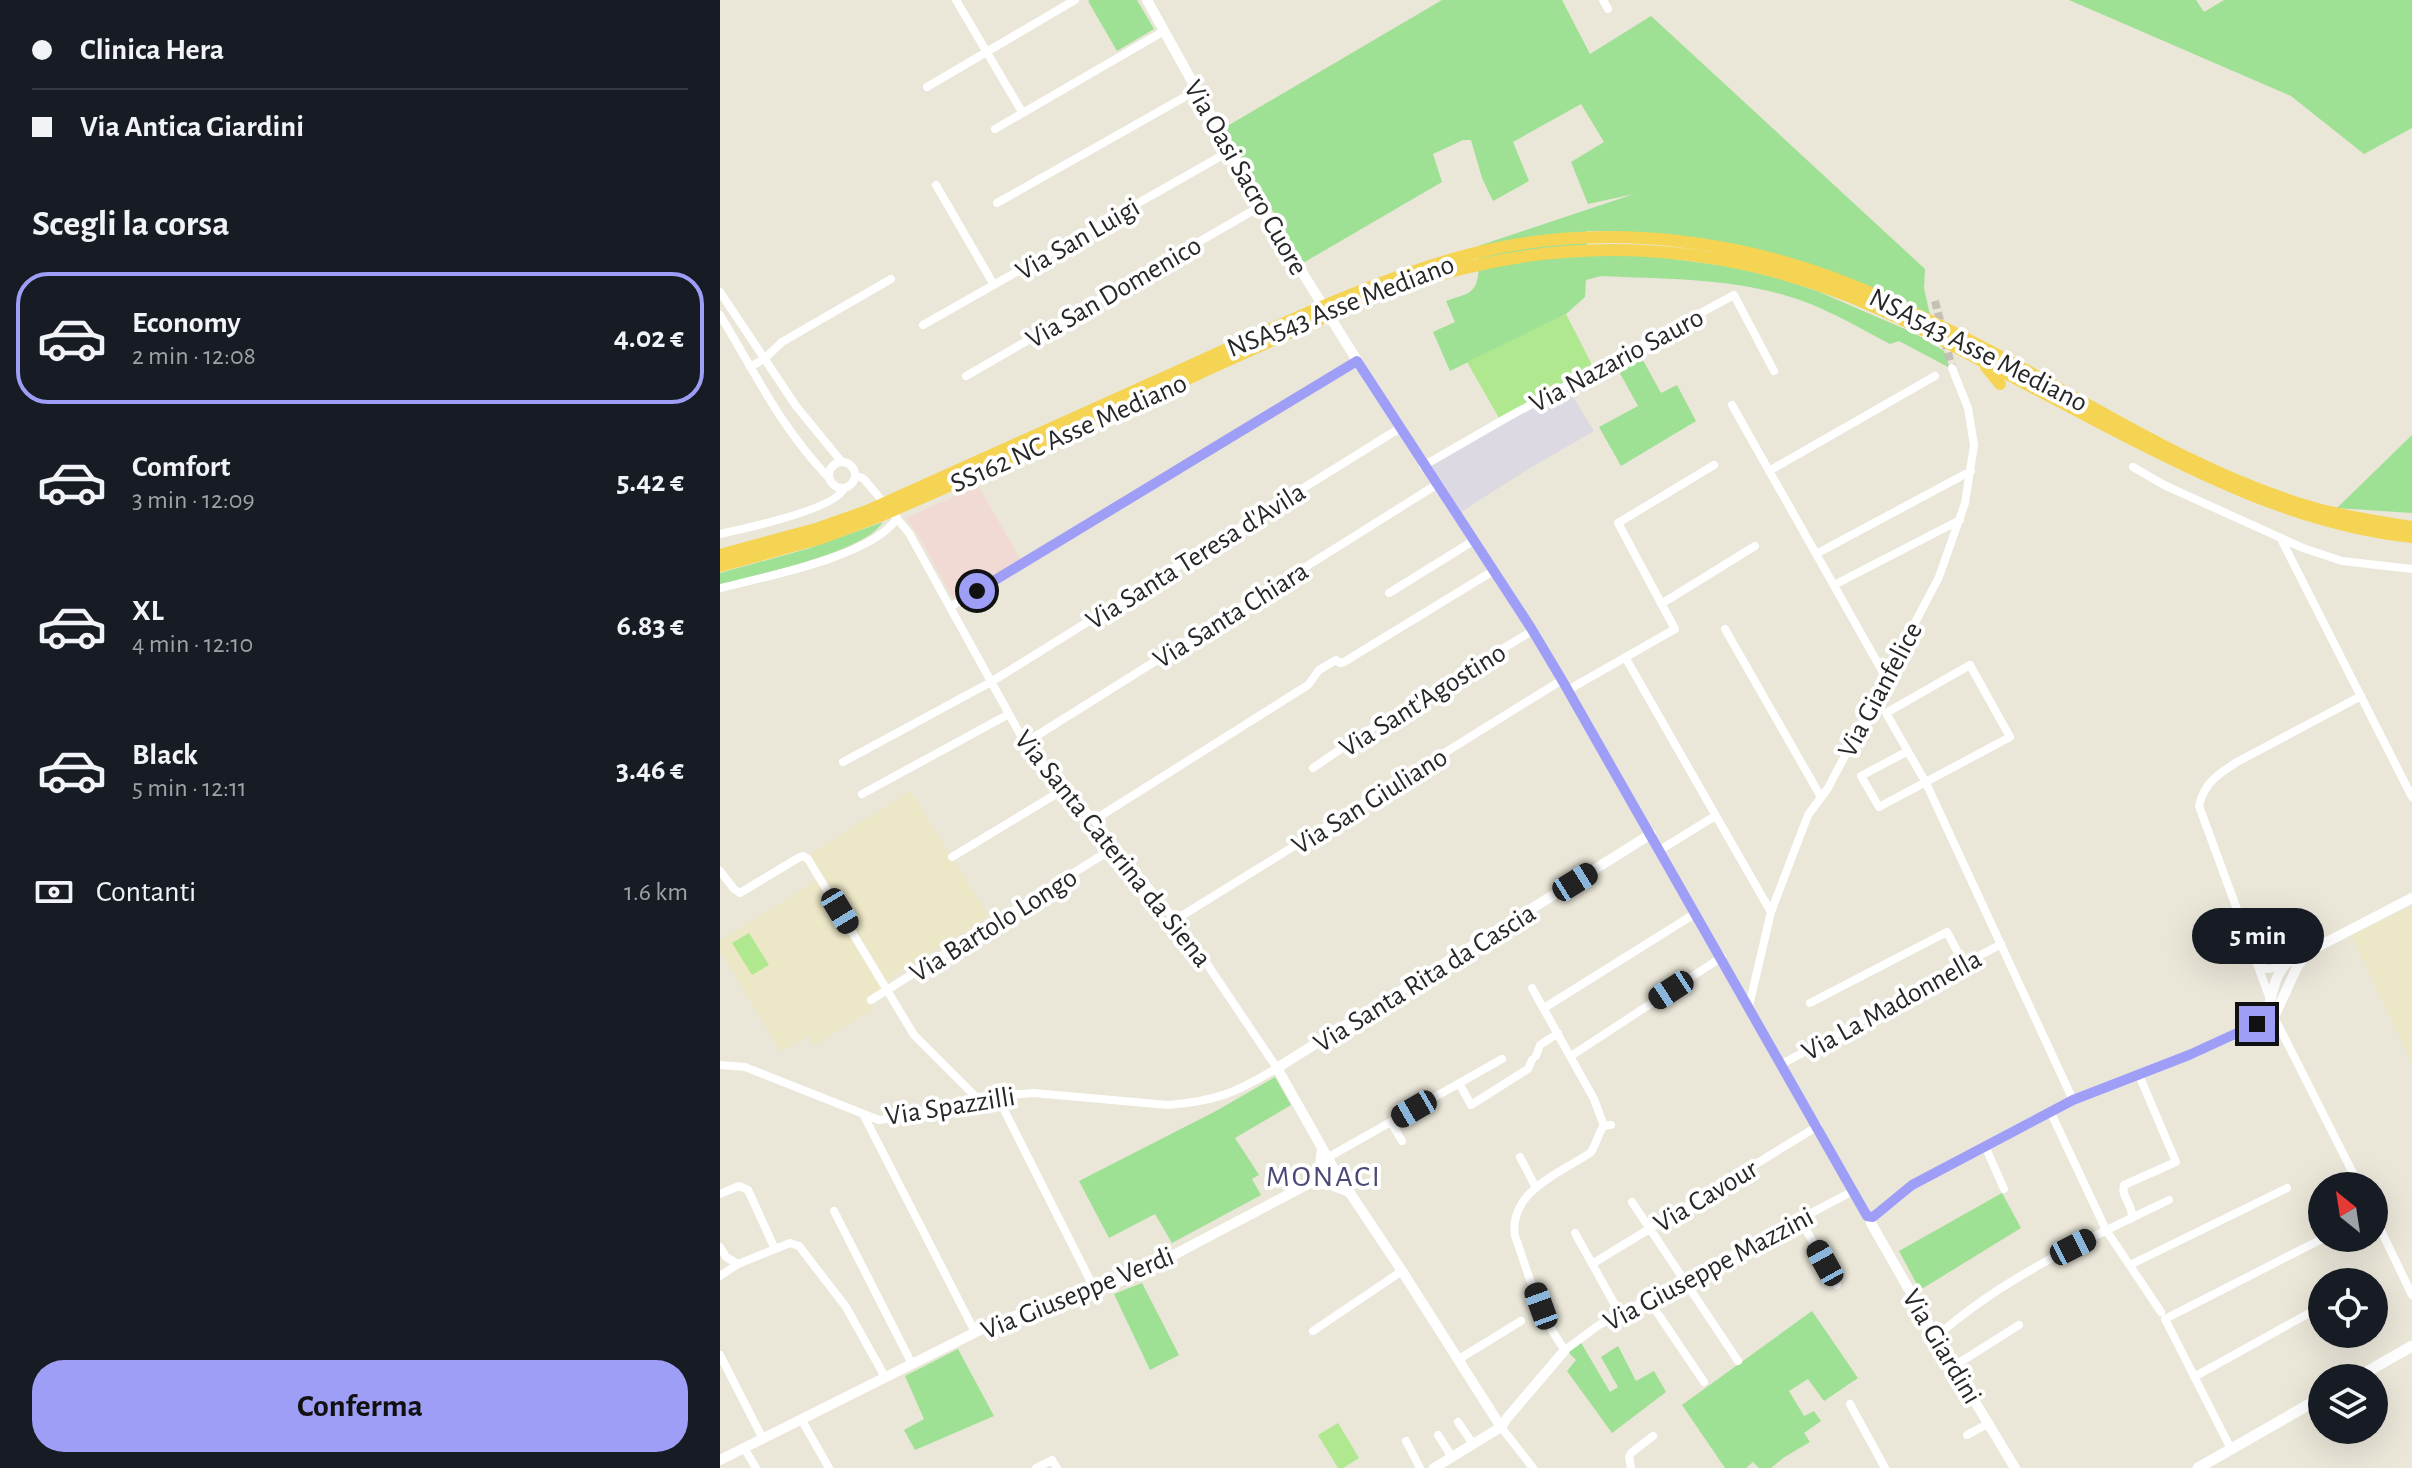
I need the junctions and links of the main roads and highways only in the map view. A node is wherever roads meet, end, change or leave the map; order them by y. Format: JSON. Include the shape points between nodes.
{"nodes":[{"id":1,"x":1590,"y":243,"type":"junction"},
{"id":2,"x":1978,"y":359,"type":"junction"},
{"id":3,"x":2000,"y":384,"type":"dead end"},
{"id":4,"x":2068,"y":416,"type":"dead end"},
{"id":5,"x":2118,"y":432,"type":"junction"},
{"id":6,"x":2412,"y":527,"type":"edge"},
{"id":7,"x":820,"y":533,"type":"junction"},
{"id":8,"x":2412,"y":537,"type":"edge"},
{"id":9,"x":720,"y":555,"type":"edge"},
{"id":10,"x":720,"y":566,"type":"edge"},
{"id":11,"x":2412,"y":1346,"type":"edge"},
{"id":12,"x":2380,"y":1364,"type":"edge"},
{"id":13,"x":2308,"y":1405,"type":"edge"},
{"id":14,"x":2198,"y":1468,"type":"edge"}],
"edges":[{"from":1,"to":2,"type":"highway","name":"NSA543 Asse Mediano","via":[[1787,273],[1891,314]]},
{"from":1,"to":6,"type":"highway","name":"NSA543 Asse Mediano","via":[[1669,239],[1744,251],[1824,274],[1897,304],[2248,485],[2312,507]]},
{"from":1,"to":7,"type":"highway","name":"SS162 NC Asse Mediano","via":[[1498,260],[1402,287],[894,510]]},
{"from":2,"to":3,"type":"highway"},
{"from":2,"to":5,"type":"highway","name":"NSA543 Asse Mediano"},
{"from":4,"to":5,"type":"highway"},
{"from":5,"to":8,"type":"highway","name":"NSA543 Asse Mediano","via":[[2295,512]]},
{"from":7,"to":9,"type":"highway","name":"SS162 NC Asse Mediano"},
{"from":7,"to":10,"type":"highway"},
{"from":11,"to":12,"type":"main road"},
{"from":13,"to":14,"type":"main road"}]}
